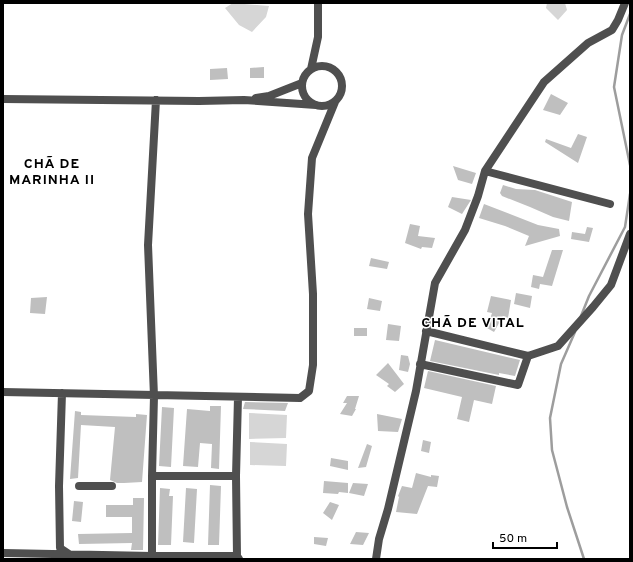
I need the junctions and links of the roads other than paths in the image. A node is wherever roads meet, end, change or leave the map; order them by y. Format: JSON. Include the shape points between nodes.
{"nodes":[{"id":1,"x":318,"y":3,"type":"edge"},
{"id":2,"x":625,"y":3,"type":"edge"},
{"id":3,"x":311,"y":69,"type":"junction"},
{"id":4,"x":302,"y":84,"type":"junction"},
{"id":5,"x":3,"y":99,"type":"edge"},
{"id":6,"x":156,"y":100,"type":"junction"},
{"id":7,"x":244,"y":100,"type":"junction"},
{"id":8,"x":335,"y":102,"type":"junction"},
{"id":9,"x":316,"y":105,"type":"junction"},
{"id":10,"x":485,"y":171,"type":"junction"},
{"id":11,"x":610,"y":204,"type":"dead end"},
{"id":12,"x":630,"y":234,"type":"edge"},
{"id":13,"x":426,"y":331,"type":"junction"},
{"id":14,"x":528,"y":356,"type":"junction"},
{"id":15,"x":420,"y":364,"type":"junction"},
{"id":16,"x":3,"y":392,"type":"edge"},
{"id":17,"x":62,"y":393,"type":"junction"},
{"id":18,"x":154,"y":396,"type":"junction"},
{"id":19,"x":238,"y":397,"type":"junction"},
{"id":20,"x":152,"y":476,"type":"junction"},
{"id":21,"x":236,"y":476,"type":"junction"},
{"id":22,"x":79,"y":486,"type":"dead end"},
{"id":23,"x":112,"y":486,"type":"dead end"},
{"id":24,"x":3,"y":553,"type":"edge"},
{"id":25,"x":70,"y":554,"type":"junction"},
{"id":26,"x":152,"y":556,"type":"junction"},
{"id":27,"x":238,"y":557,"type":"edge"},
{"id":28,"x":376,"y":559,"type":"edge"}],
"edges":[{"from":1,"to":3,"type":"street","via":[[318,37]]},
{"from":2,"to":10,"type":"street","via":[[612,30],[588,43],[544,82]]},
{"from":3,"to":4,"type":"street"},
{"from":3,"to":8,"type":"street","via":[[326,66],[339,74],[342,88]]},
{"from":4,"to":7,"type":"street","via":[[269,96]]},
{"from":4,"to":9,"type":"street","via":[[305,97]]},
{"from":5,"to":6,"type":"street"},
{"from":6,"to":7,"type":"street"},
{"from":6,"to":18,"type":"street","via":[[148,245]]},
{"from":7,"to":9,"type":"street"},
{"from":8,"to":9,"type":"street","via":[[329,105]]},
{"from":8,"to":19,"type":"street","via":[[312,158],[308,214],[313,294],[313,365],[309,391],[300,398]]},
{"from":10,"to":11,"type":"street"},
{"from":10,"to":13,"type":"street","via":[[465,230],[435,283]]},
{"from":12,"to":14,"type":"street","via":[[611,285],[593,307],[558,346]]},
{"from":13,"to":14,"type":"street"},
{"from":13,"to":15,"type":"street"},
{"from":14,"to":15,"type":"street","via":[[518,385]]},
{"from":15,"to":28,"type":"street","via":[[416,391]]},
{"from":16,"to":17,"type":"street"},
{"from":17,"to":18,"type":"street"},
{"from":17,"to":25,"type":"street","via":[[58,486],[60,548]]},
{"from":18,"to":19,"type":"street"},
{"from":18,"to":20,"type":"street"},
{"from":19,"to":21,"type":"street"},
{"from":20,"to":21,"type":"street"},
{"from":20,"to":26,"type":"street"},
{"from":21,"to":27,"type":"street"},
{"from":22,"to":23,"type":"street"},
{"from":24,"to":25,"type":"street"},
{"from":25,"to":26,"type":"street"},
{"from":26,"to":27,"type":"street"}]}
